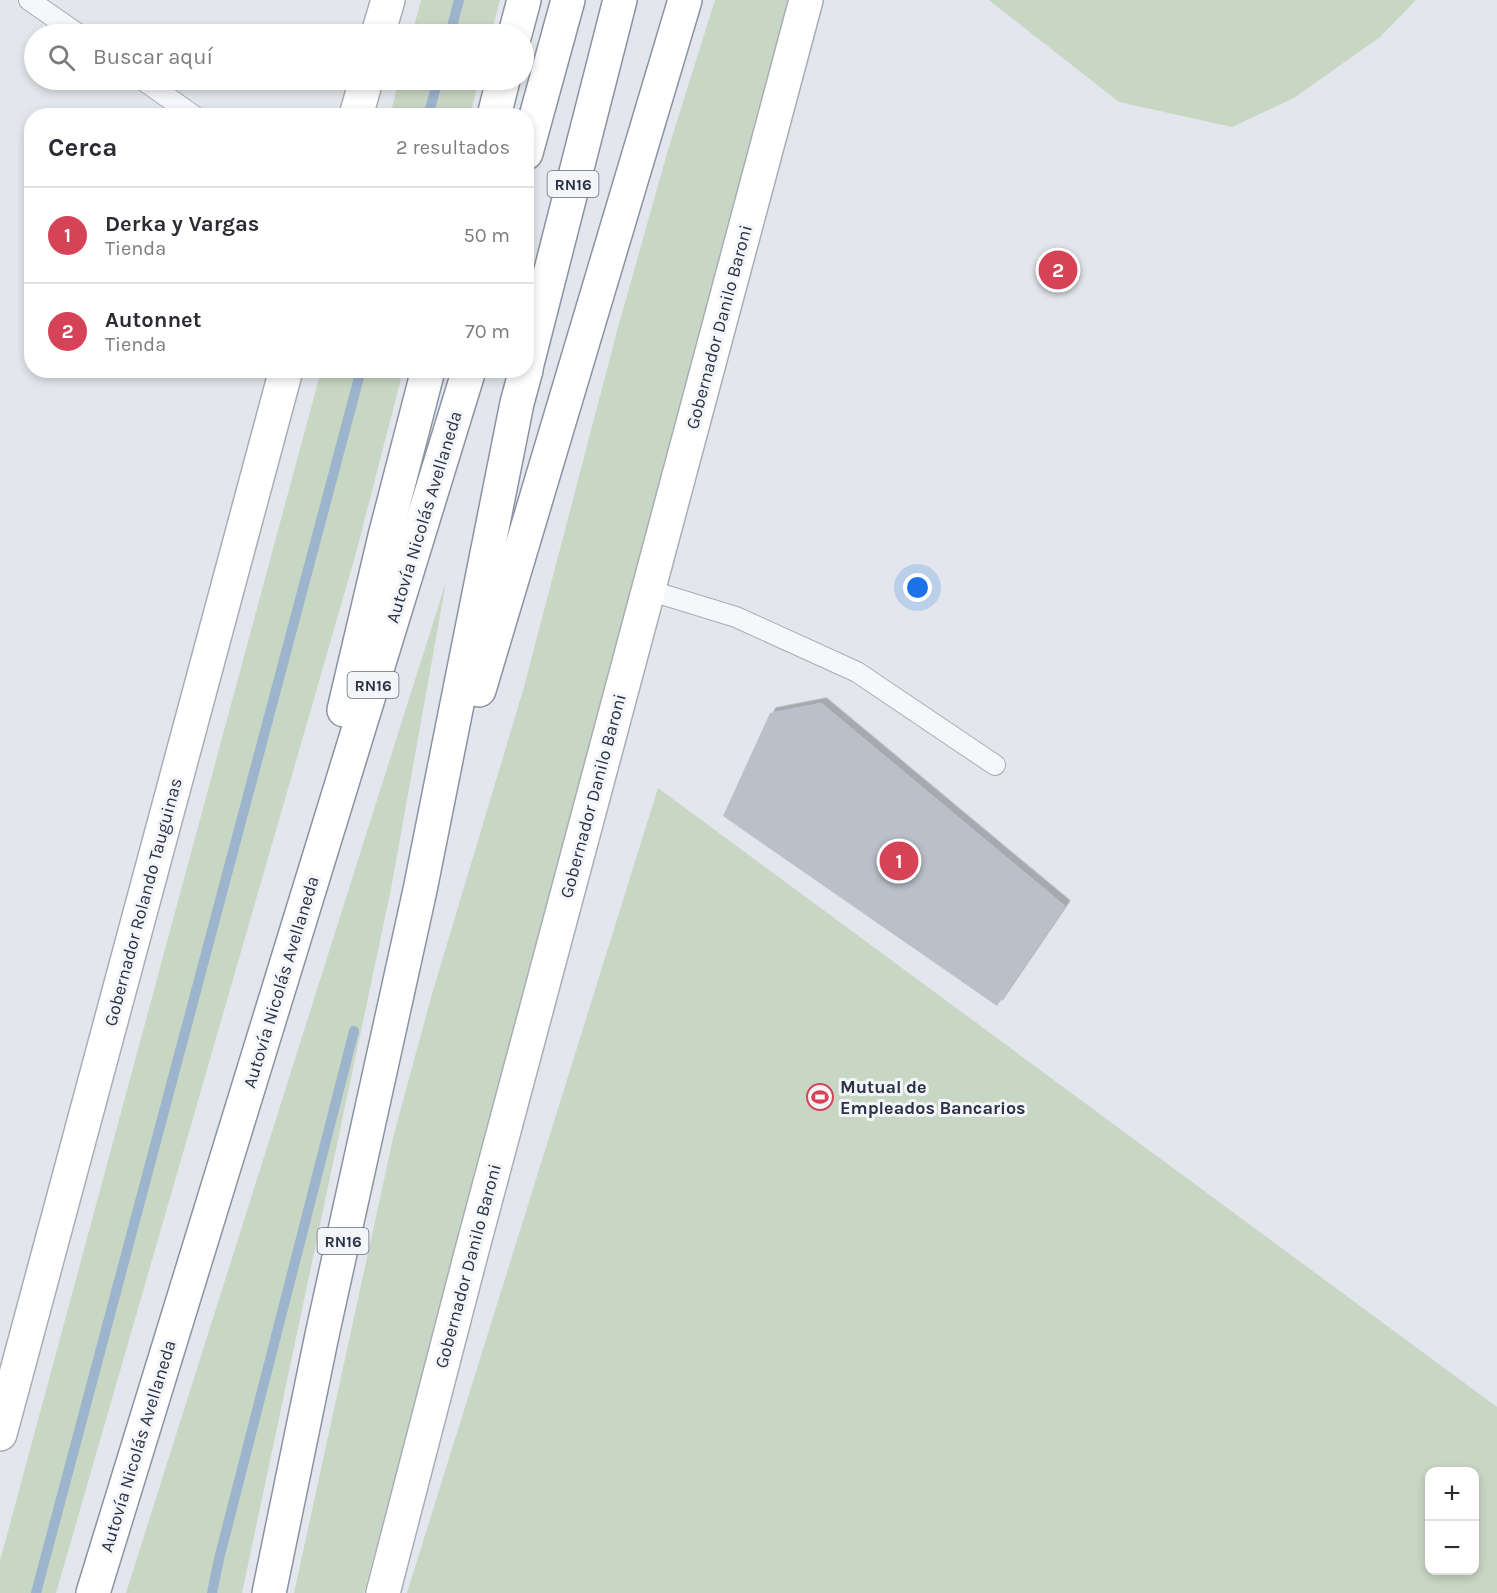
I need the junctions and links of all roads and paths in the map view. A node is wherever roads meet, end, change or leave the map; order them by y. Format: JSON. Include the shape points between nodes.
{"nodes":[{"id":1,"x":29,"y":0,"type":"edge"},
{"id":2,"x":388,"y":0,"type":"edge"},
{"id":3,"x":524,"y":0,"type":"edge"},
{"id":4,"x":568,"y":0,"type":"edge"},
{"id":5,"x":620,"y":0,"type":"edge"},
{"id":6,"x":685,"y":0,"type":"edge"},
{"id":7,"x":806,"y":0,"type":"edge"},
{"id":8,"x":64,"y":24,"type":"edge"},
{"id":9,"x":381,"y":24,"type":"edge"},
{"id":10,"x":518,"y":24,"type":"edge"},
{"id":11,"x":157,"y":90,"type":"edge"},
{"id":12,"x":363,"y":90,"type":"edge"},
{"id":13,"x":500,"y":90,"type":"edge"},
{"id":14,"x":183,"y":108,"type":"edge"},
{"id":15,"x":358,"y":108,"type":"edge"},
{"id":16,"x":496,"y":108,"type":"edge"},
{"id":17,"x":534,"y":124,"type":"edge"},
{"id":18,"x":534,"y":338,"type":"edge"},
{"id":19,"x":284,"y":378,"type":"edge"},
{"id":20,"x":426,"y":378,"type":"edge"},
{"id":21,"x":467,"y":378,"type":"edge"},
{"id":22,"x":524,"y":378,"type":"edge"},
{"id":23,"x":648,"y":590,"type":"junction"},
{"id":24,"x":995,"y":765,"type":"dead end"},
{"id":25,"x":420,"y":890,"type":"junction"},
{"id":26,"x":276,"y":998,"type":"junction"},
{"id":27,"x":0,"y":1434,"type":"edge"},
{"id":28,"x":93,"y":1593,"type":"edge"},
{"id":29,"x":269,"y":1593,"type":"edge"},
{"id":30,"x":383,"y":1593,"type":"edge"}],
"edges":[{"from":1,"to":8,"type":"lane"},
{"from":2,"to":9,"type":"main road"},
{"from":3,"to":10,"type":"main road"},
{"from":4,"to":17,"type":"main road"},
{"from":5,"to":18,"type":"main road","number":"RN16"},
{"from":6,"to":25,"type":"main road"},
{"from":7,"to":23,"type":"main road","name":"Gobernador Danilo Baroni"},
{"from":11,"to":14,"type":"lane"},
{"from":12,"to":15,"type":"main road"},
{"from":13,"to":16,"type":"main road"},
{"from":19,"to":27,"type":"main road","name":"Gobernador Rolando Tauguinas"},
{"from":20,"to":26,"type":"main road"},
{"from":21,"to":26,"type":"main road","name":"Autovía Nicolás Avellaneda","number":"RN16"},
{"from":22,"to":25,"type":"main road","number":"RN16"},
{"from":23,"to":24,"type":"lane","via":[[736,617],[857,672]]},
{"from":23,"to":30,"type":"main road","name":"Gobernador Danilo Baroni"},
{"from":25,"to":29,"type":"main road","number":"RN16"},
{"from":26,"to":28,"type":"main road","name":"Autovía Nicolás Avellaneda","number":"RN16"}]}
